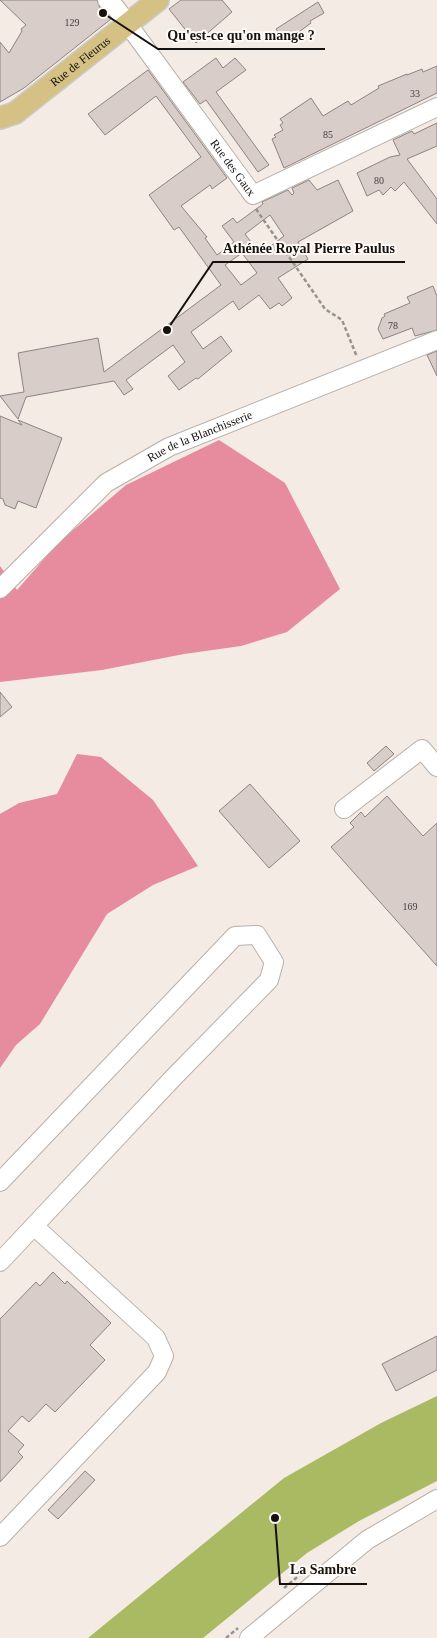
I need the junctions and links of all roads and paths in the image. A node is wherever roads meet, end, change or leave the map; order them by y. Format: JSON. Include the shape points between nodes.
{"nodes":[{"id":1,"x":107,"y":0,"type":"edge"},
{"id":2,"x":158,"y":0,"type":"edge"},
{"id":3,"x":128,"y":25,"type":"junction"},
{"id":4,"x":437,"y":107,"type":"edge"},
{"id":5,"x":0,"y":118,"type":"edge"},
{"id":6,"x":254,"y":195,"type":"junction"},
{"id":7,"x":437,"y":340,"type":"edge"},
{"id":8,"x":362,"y":370,"type":"junction"},
{"id":9,"x":0,"y":589,"type":"edge"},
{"id":10,"x":437,"y":766,"type":"edge"},
{"id":11,"x":344,"y":809,"type":"dead end"},
{"id":12,"x":0,"y":1182,"type":"edge"},
{"id":13,"x":34,"y":1226,"type":"junction"},
{"id":14,"x":0,"y":1262,"type":"edge"},
{"id":15,"x":437,"y":1499,"type":"edge"},
{"id":16,"x":0,"y":1538,"type":"edge"},
{"id":17,"x":249,"y":1638,"type":"edge"}],
"edges":[{"from":1,"to":3,"type":"street","name":"Rue des Gaux"},
{"from":2,"to":3,"type":"main road","name":"Rue de Fleurus"},
{"from":3,"to":5,"type":"main road","name":"Rue de Fleurus","via":[[15,113]]},
{"from":3,"to":6,"type":"street","name":"Rue des Gaux"},
{"from":4,"to":6,"type":"street","name":"Rue des Gaux"},
{"from":6,"to":8,"type":"path","via":[[256,209],[314,296],[325,310],[342,320]]},
{"from":7,"to":8,"type":"street","name":"Rue de la Blanchisserie"},
{"from":8,"to":9,"type":"street","name":"Rue de la Blanchisserie","via":[[169,447],[106,482]]},
{"from":10,"to":11,"type":"street","via":[[422,749]]},
{"from":12,"to":13,"type":"street","via":[[235,936],[258,935],[274,962],[269,980]]},
{"from":13,"to":14,"type":"street"},
{"from":13,"to":16,"type":"street","via":[[156,1338],[164,1356],[157,1372]]},
{"from":15,"to":17,"type":"street","via":[[367,1540]]}]}
